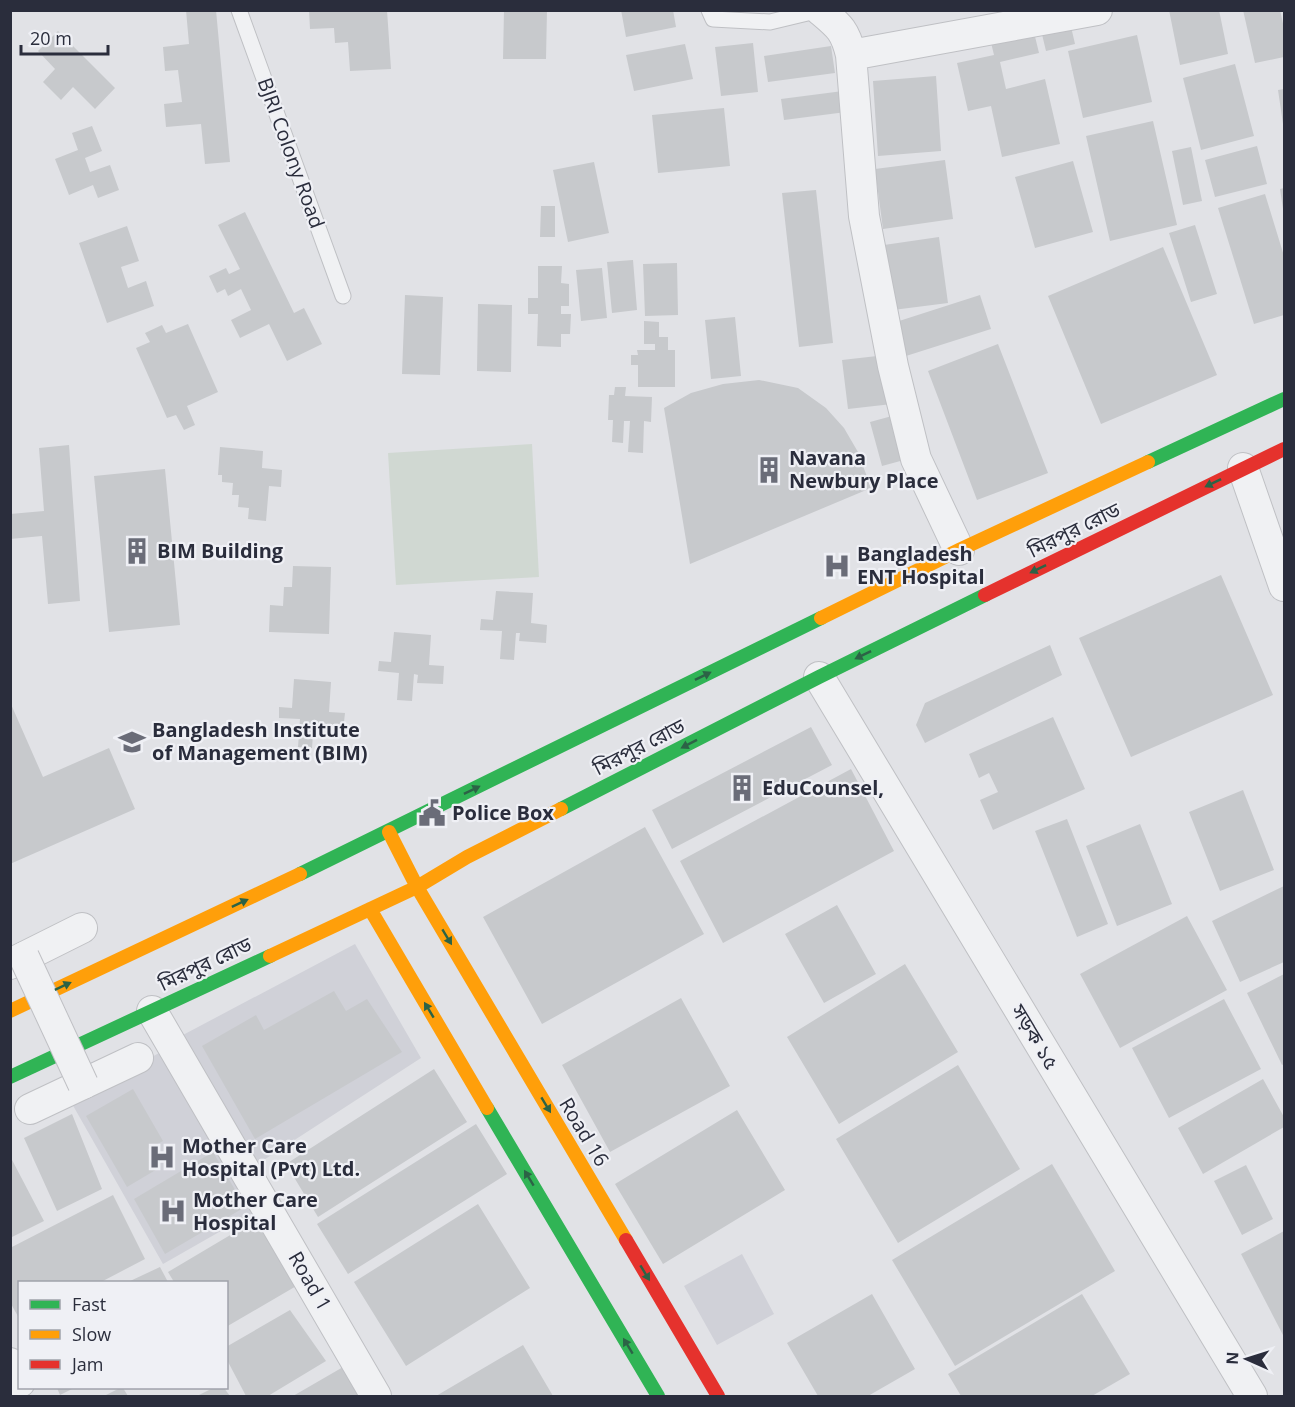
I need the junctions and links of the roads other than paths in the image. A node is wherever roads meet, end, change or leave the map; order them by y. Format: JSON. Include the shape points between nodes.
{"nodes":[{"id":1,"x":239,"y":10,"type":"edge"},
{"id":2,"x":710,"y":10,"type":"edge"},
{"id":3,"x":820,"y":10,"type":"edge"},
{"id":4,"x":1097,"y":10,"type":"edge"},
{"id":5,"x":851,"y":55,"type":"junction"},
{"id":6,"x":343,"y":296,"type":"dead end"},
{"id":7,"x":1284,"y":399,"type":"edge"},
{"id":8,"x":1284,"y":449,"type":"edge"},
{"id":9,"x":1243,"y":468,"type":"junction"},
{"id":10,"x":959,"y":550,"type":"junction"},
{"id":11,"x":1284,"y":586,"type":"edge"},
{"id":12,"x":819,"y":677,"type":"junction"},
{"id":13,"x":389,"y":832,"type":"junction"},
{"id":14,"x":417,"y":887,"type":"junction"},
{"id":15,"x":370,"y":909,"type":"junction"},
{"id":16,"x":82,"y":928,"type":"dead end"},
{"id":17,"x":17,"y":960,"type":"edge"},
{"id":18,"x":10,"y":1011,"type":"edge"},
{"id":19,"x":152,"y":1011,"type":"junction"},
{"id":20,"x":138,"y":1058,"type":"dead end"},
{"id":21,"x":10,"y":1077,"type":"edge"},
{"id":22,"x":83,"y":1084,"type":"junction"},
{"id":23,"x":30,"y":1109,"type":"dead end"},
{"id":24,"x":10,"y":1363,"type":"edge"},
{"id":25,"x":18,"y":1378,"type":"edge"},
{"id":26,"x":376,"y":1396,"type":"edge"},
{"id":27,"x":658,"y":1396,"type":"edge"},
{"id":28,"x":718,"y":1396,"type":"edge"},
{"id":29,"x":1252,"y":1396,"type":"edge"}],
"edges":[{"from":1,"to":6,"type":"lane","name":"BJRI Colony Road"},
{"from":2,"to":3,"type":"lane","via":[[714,19],[770,22]]},
{"from":3,"to":5,"type":"street","via":[[846,36]]},
{"from":4,"to":5,"type":"street"},
{"from":5,"to":10,"type":"street","via":[[864,216],[893,366],[916,459]]},
{"from":7,"to":10,"type":"main road","name":"মিরপুর রোড"},
{"from":8,"to":9,"type":"main road","name":"মিরপুর রোড"},
{"from":9,"to":11,"type":"street"},
{"from":9,"to":12,"type":"main road","name":"মিরপুর রোড","one_way":true},
{"from":13,"to":10,"type":"main road","name":"মিরপুর রোড","one_way":true},
{"from":12,"to":14,"type":"main road","name":"মিরপুর রোড","one_way":true,"via":[[467,857]]},
{"from":12,"to":29,"type":"street","name":"সড়ক ১৫"},
{"from":13,"to":14,"type":"main road","name":"Road 16"},
{"from":18,"to":13,"type":"main road","name":"মিরপুর রোড","one_way":true},
{"from":14,"to":15,"type":"main road","name":"মিরপুর রোড"},
{"from":14,"to":28,"type":"main road","name":"Road 16","one_way":true},
{"from":15,"to":19,"type":"main road","name":"মিরপুর রোড"},
{"from":27,"to":15,"type":"main road","one_way":true},
{"from":16,"to":17,"type":"street"},
{"from":17,"to":22,"type":"street","bridge":true},
{"from":19,"to":21,"type":"main road","name":"মিরপুর রোড"},
{"from":19,"to":26,"type":"street","name":"Road 1"},
{"from":20,"to":22,"type":"street"},
{"from":22,"to":23,"type":"street"},
{"from":24,"to":25,"type":"street"}]}
